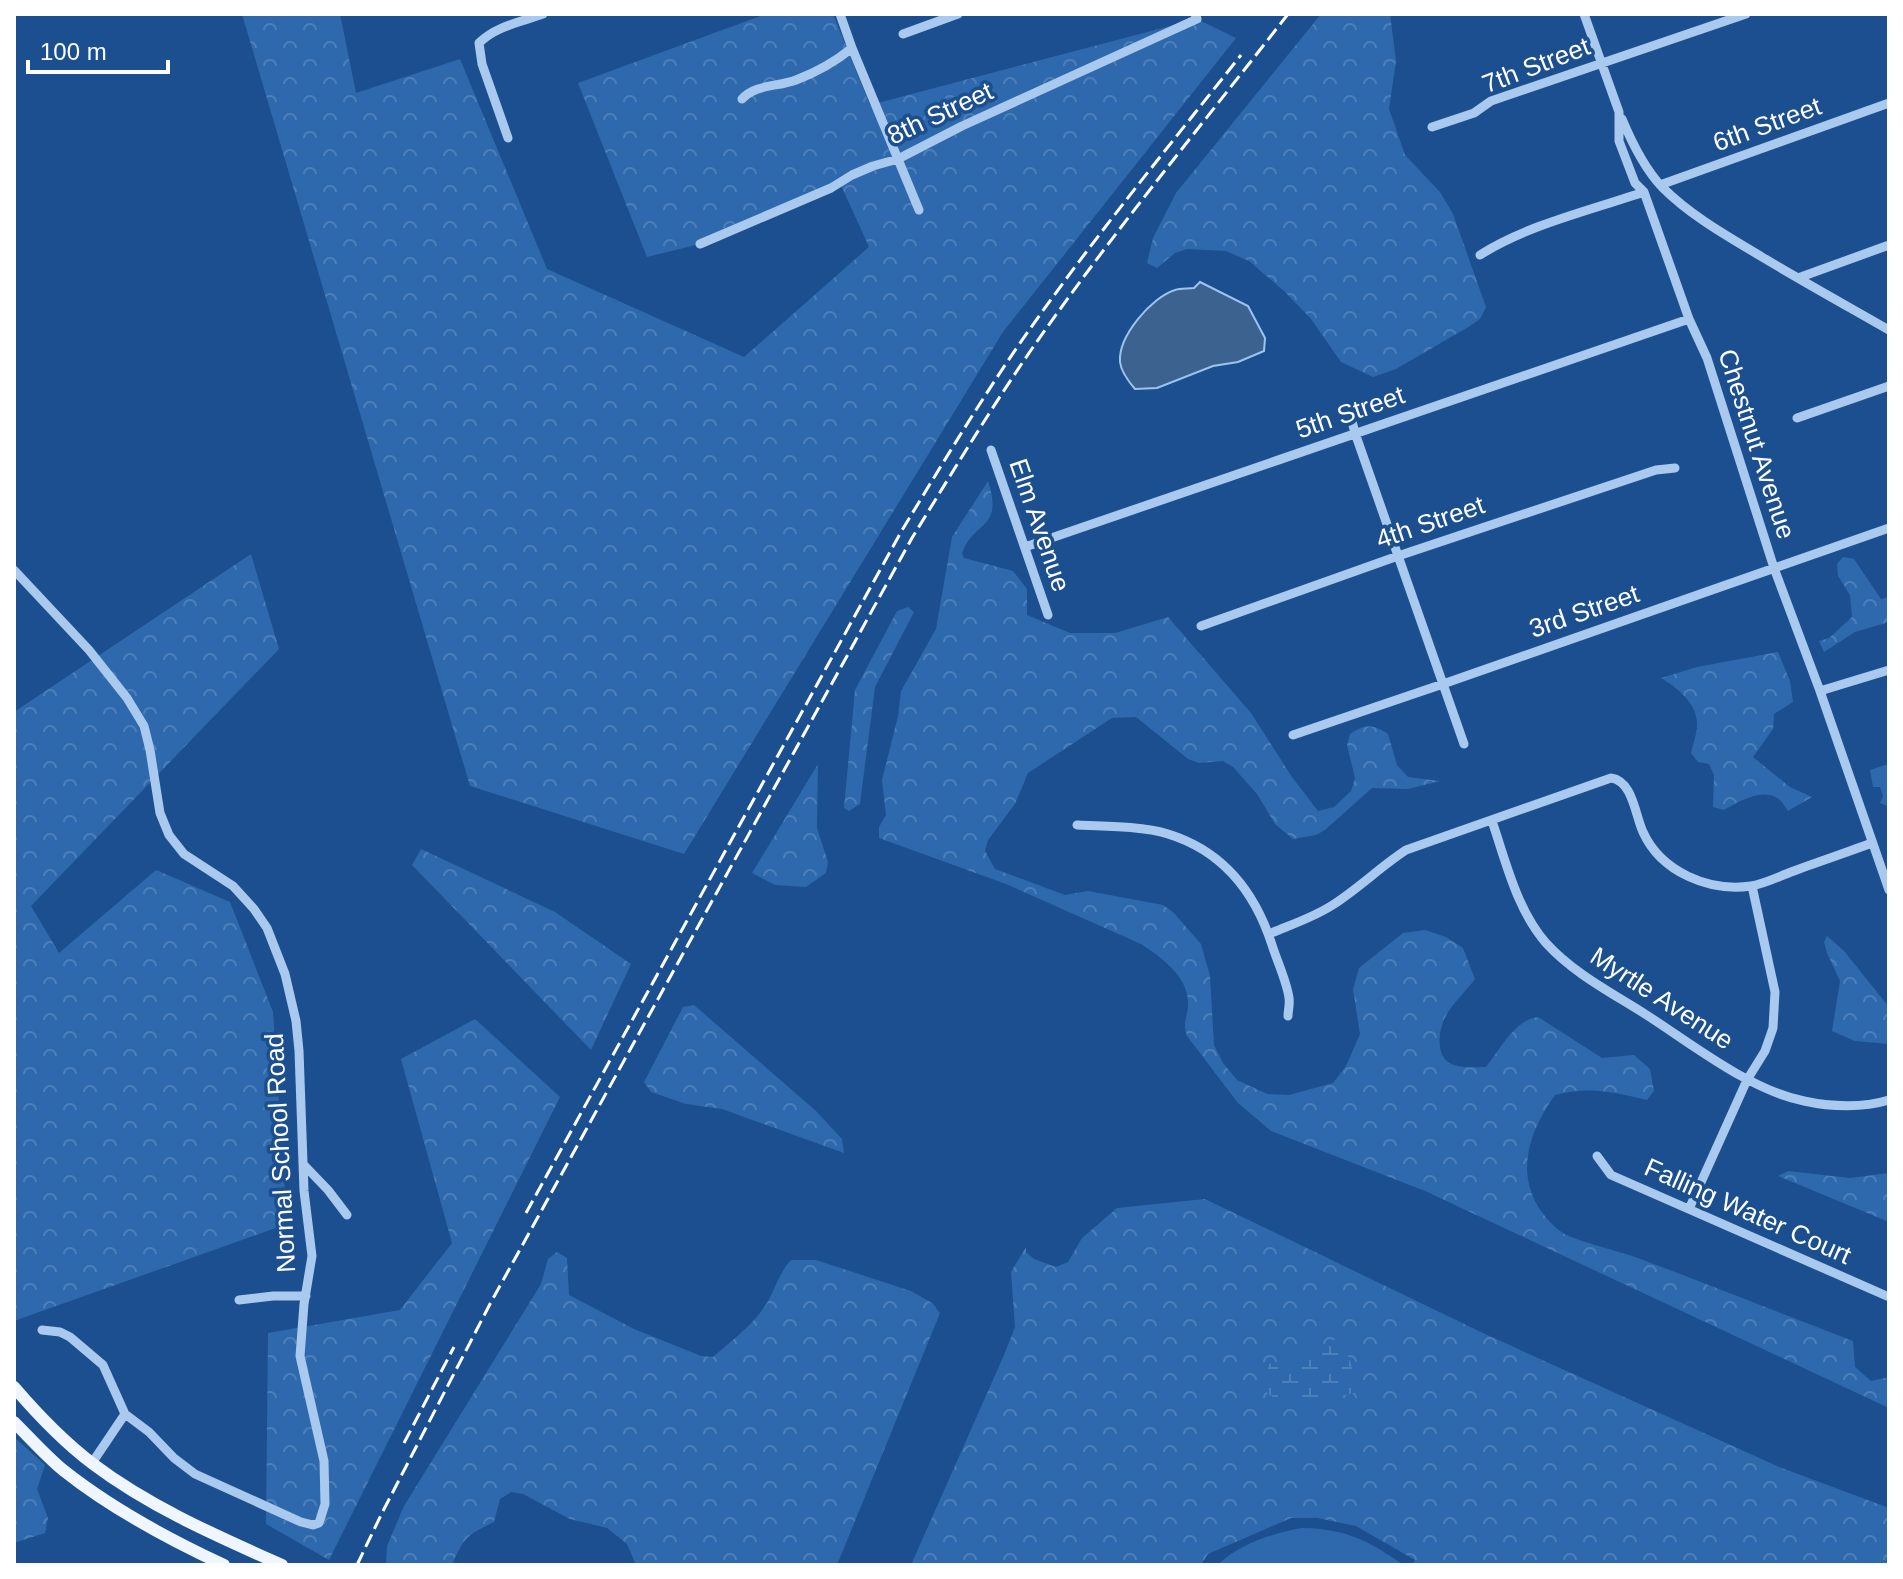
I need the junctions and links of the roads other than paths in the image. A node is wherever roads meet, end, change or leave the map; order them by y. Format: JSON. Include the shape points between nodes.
{"nodes":[{"id":1,"x":543,"y":14,"type":"edge"},
{"id":2,"x":840,"y":14,"type":"edge"},
{"id":3,"x":958,"y":14,"type":"edge"},
{"id":4,"x":1584,"y":14,"type":"edge"},
{"id":5,"x":1746,"y":14,"type":"edge"},
{"id":6,"x":1196,"y":16,"type":"edge"},
{"id":7,"x":903,"y":34,"type":"dead end"},
{"id":8,"x":852,"y":48,"type":"junction"},
{"id":9,"x":1601,"y":63,"type":"junction"},
{"id":10,"x":742,"y":99,"type":"dead end"},
{"id":11,"x":1889,"y":103,"type":"edge"},
{"id":12,"x":1619,"y":112,"type":"junction"},
{"id":13,"x":1432,"y":127,"type":"dead end"},
{"id":14,"x":508,"y":138,"type":"dead end"},
{"id":15,"x":898,"y":159,"type":"junction"},
{"id":16,"x":1660,"y":185,"type":"junction"},
{"id":17,"x":1644,"y":192,"type":"junction"},
{"id":18,"x":919,"y":210,"type":"dead end"},
{"id":19,"x":700,"y":244,"type":"dead end"},
{"id":20,"x":1889,"y":245,"type":"edge"},
{"id":21,"x":1480,"y":255,"type":"dead end"},
{"id":22,"x":1798,"y":278,"type":"junction"},
{"id":23,"x":1689,"y":319,"type":"junction"},
{"id":24,"x":1889,"y":330,"type":"edge"},
{"id":25,"x":1889,"y":386,"type":"edge"},
{"id":26,"x":1349,"y":410,"type":"dead end"},
{"id":27,"x":1797,"y":418,"type":"dead end"},
{"id":28,"x":1355,"y":433,"type":"junction"},
{"id":29,"x":991,"y":450,"type":"dead end"},
{"id":30,"x":1675,"y":468,"type":"dead end"},
{"id":31,"x":1889,"y":528,"type":"edge"},
{"id":32,"x":1025,"y":547,"type":"junction"},
{"id":33,"x":1398,"y":556,"type":"junction"},
{"id":34,"x":1774,"y":568,"type":"junction"},
{"id":35,"x":14,"y":570,"type":"edge"},
{"id":36,"x":1048,"y":615,"type":"dead end"},
{"id":37,"x":1201,"y":626,"type":"dead end"},
{"id":38,"x":1889,"y":670,"type":"edge"},
{"id":39,"x":1443,"y":684,"type":"junction"},
{"id":40,"x":1820,"y":691,"type":"junction"},
{"id":41,"x":1293,"y":735,"type":"dead end"},
{"id":42,"x":1464,"y":744,"type":"dead end"},
{"id":43,"x":1626,"y":767,"type":"dead end"},
{"id":44,"x":1618,"y":779,"type":"junction"},
{"id":45,"x":1492,"y":821,"type":"junction"},
{"id":46,"x":1077,"y":825,"type":"dead end"},
{"id":47,"x":1872,"y":843,"type":"junction"},
{"id":48,"x":1752,"y":886,"type":"junction"},
{"id":49,"x":1889,"y":890,"type":"edge"},
{"id":50,"x":1269,"y":934,"type":"junction"},
{"id":51,"x":1288,"y":1016,"type":"dead end"},
{"id":52,"x":1747,"y":1080,"type":"junction"},
{"id":53,"x":1889,"y":1100,"type":"edge"},
{"id":54,"x":1597,"y":1156,"type":"dead end"},
{"id":55,"x":303,"y":1164,"type":"junction"},
{"id":56,"x":1689,"y":1209,"type":"junction"},
{"id":57,"x":347,"y":1215,"type":"dead end"},
{"id":58,"x":306,"y":1296,"type":"junction"},
{"id":59,"x":1889,"y":1297,"type":"edge"},
{"id":60,"x":239,"y":1300,"type":"dead end"},
{"id":61,"x":42,"y":1330,"type":"dead end"},
{"id":62,"x":14,"y":1387,"type":"edge"},
{"id":63,"x":125,"y":1414,"type":"junction"},
{"id":64,"x":14,"y":1422,"type":"edge"},
{"id":65,"x":92,"y":1463,"type":"junction"},
{"id":66,"x":224,"y":1565,"type":"edge"},
{"id":67,"x":282,"y":1565,"type":"edge"}],
"edges":[{"from":1,"to":14,"type":"street","via":[[504,27],[479,43]]},
{"from":2,"to":8,"type":"street"},
{"from":3,"to":7,"type":"street"},
{"from":4,"to":9,"type":"street","name":"Chestnut Avenue"},
{"from":5,"to":9,"type":"street","name":"7th Street"},
{"from":6,"to":15,"type":"street","name":"8th Street"},
{"from":8,"to":10,"type":"street","via":[[821,70],[749,91]]},
{"from":8,"to":15,"type":"street"},
{"from":9,"to":12,"type":"street","name":"Chestnut Avenue"},
{"from":9,"to":13,"type":"street","name":"7th Street"},
{"from":11,"to":16,"type":"street","name":"6th Street"},
{"from":12,"to":16,"type":"street"},
{"from":12,"to":17,"type":"street","name":"Chestnut Avenue","via":[[1619,141],[1635,183]]},
{"from":15,"to":18,"type":"street"},
{"from":15,"to":19,"type":"street","name":"8th Street"},
{"from":16,"to":22,"type":"street","via":[[1710,225]]},
{"from":17,"to":21,"type":"street","via":[[1523,233]]},
{"from":17,"to":23,"type":"street","name":"Chestnut Avenue"},
{"from":20,"to":22,"type":"street"},
{"from":22,"to":24,"type":"street"},
{"from":23,"to":28,"type":"street","name":"5th Street"},
{"from":23,"to":34,"type":"street","name":"Chestnut Avenue","via":[[1707,358]]},
{"from":25,"to":27,"type":"street"},
{"from":26,"to":28,"type":"street"},
{"from":28,"to":32,"type":"street","name":"5th Street"},
{"from":28,"to":33,"type":"street"},
{"from":29,"to":32,"type":"street","name":"Elm Avenue"},
{"from":30,"to":33,"type":"street","name":"4th Street"},
{"from":31,"to":34,"type":"street","name":"3rd Street"},
{"from":32,"to":36,"type":"street","name":"Elm Avenue"},
{"from":33,"to":37,"type":"street","name":"4th Street"},
{"from":33,"to":39,"type":"street"},
{"from":34,"to":39,"type":"street","name":"3rd Street"},
{"from":34,"to":40,"type":"street","name":"Chestnut Avenue"},
{"from":35,"to":55,"type":"street","name":"Normal School Road","via":[[111,675],[144,726],[169,835],[184,854],[233,886],[267,928],[285,972],[296,1021]]},
{"from":38,"to":40,"type":"street"},
{"from":39,"to":41,"type":"street","name":"3rd Street"},
{"from":39,"to":42,"type":"street"},
{"from":40,"to":47,"type":"street","name":"Chestnut Avenue"},
{"from":43,"to":44,"type":"street"},
{"from":44,"to":45,"type":"street"},
{"from":44,"to":48,"type":"street","via":[[1630,795],[1644,834],[1666,863],[1702,882]]},
{"from":45,"to":50,"type":"street","via":[[1406,850],[1334,904]]},
{"from":45,"to":52,"type":"street","name":"Myrtle Avenue","via":[[1520,902],[1546,942],[1591,979]]},
{"from":46,"to":50,"type":"street","via":[[1165,833],[1205,850],[1244,886]]},
{"from":47,"to":48,"type":"street"},
{"from":47,"to":49,"type":"street","name":"Chestnut Avenue"},
{"from":48,"to":52,"type":"street","via":[[1775,1006],[1765,1051]]},
{"from":50,"to":51,"type":"street","via":[[1289,998]]},
{"from":52,"to":53,"type":"street","name":"Myrtle Avenue","via":[[1804,1101],[1856,1105]]},
{"from":52,"to":56,"type":"street"},
{"from":54,"to":56,"type":"street","name":"Falling Water Court","via":[[1611,1175]]},
{"from":55,"to":57,"type":"street"},
{"from":55,"to":58,"type":"street","name":"Normal School Road","via":[[312,1256]]},
{"from":56,"to":59,"type":"street","name":"Falling Water Court"},
{"from":58,"to":60,"type":"street"},
{"from":58,"to":63,"type":"street","name":"Normal School Road","via":[[300,1356],[324,1461],[325,1504],[319,1523],[301,1522],[195,1474]]},
{"from":61,"to":63,"type":"street","name":"Normal School Road","via":[[70,1337],[103,1365]]},
{"from":62,"to":65,"type":"main road"},
{"from":63,"to":65,"type":"street"},
{"from":64,"to":66,"type":"main road","via":[[106,1501]]},
{"from":65,"to":67,"type":"main road","via":[[188,1522]]}]}
